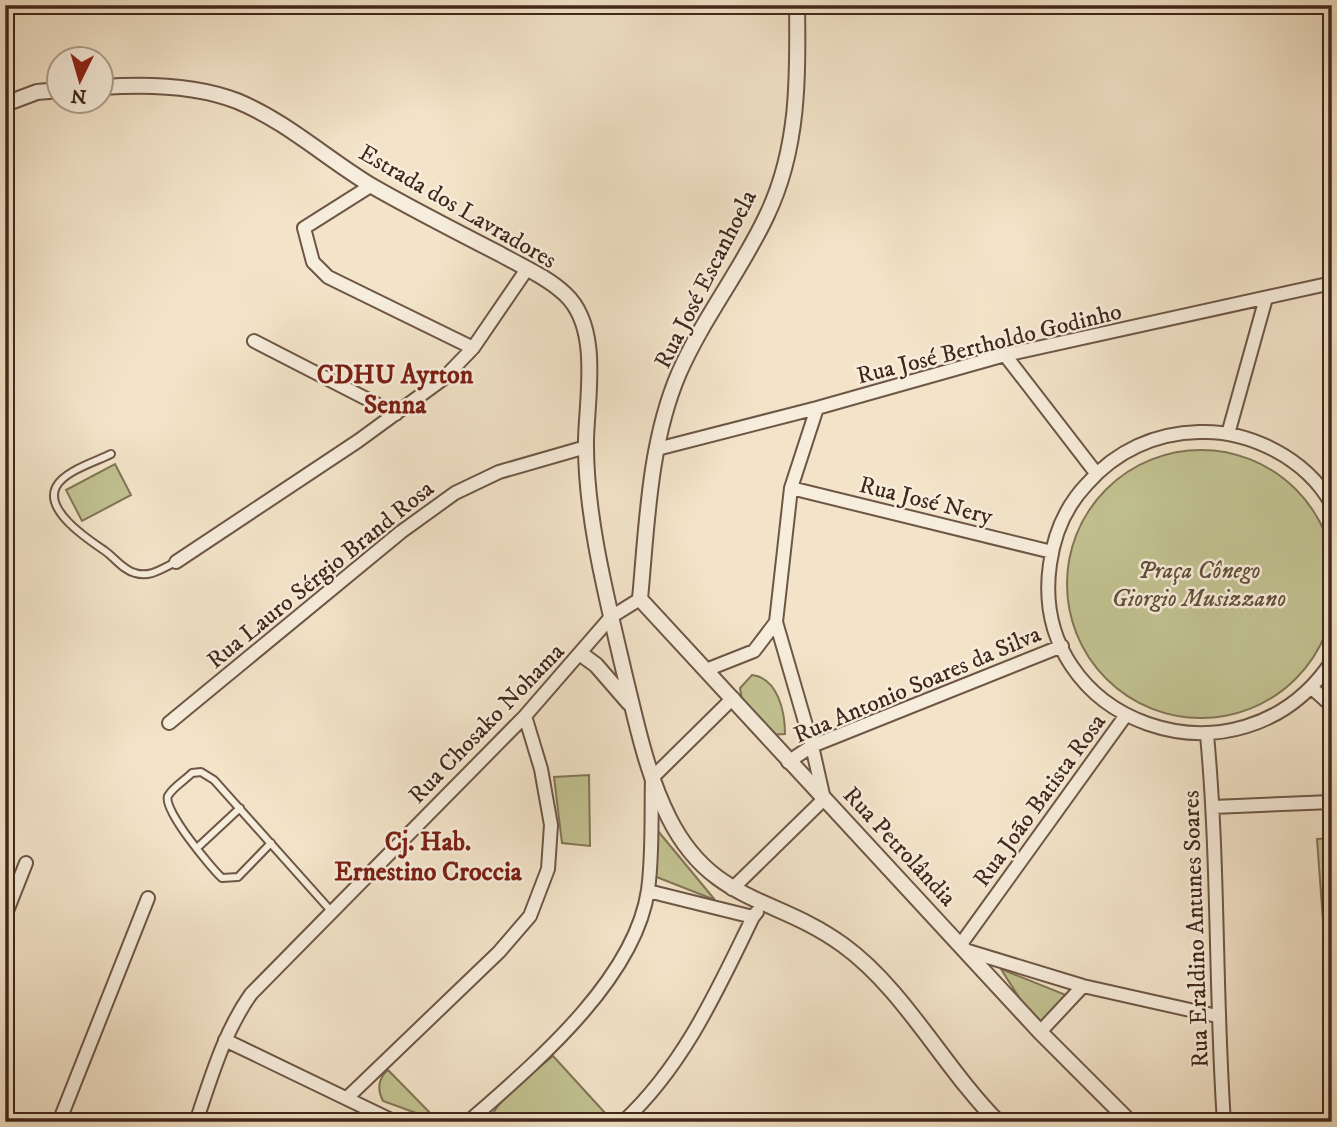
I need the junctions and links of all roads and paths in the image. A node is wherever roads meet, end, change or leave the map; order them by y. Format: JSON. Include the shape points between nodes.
{"nodes":[{"id":1,"x":797,"y":5,"type":"edge"},
{"id":2,"x":116,"y":87,"type":"edge"},
{"id":3,"x":46,"y":91,"type":"edge"},
{"id":4,"x":5,"y":104,"type":"edge"},
{"id":5,"x":372,"y":185,"type":"junction"},
{"id":6,"x":527,"y":269,"type":"junction"},
{"id":7,"x":1332,"y":283,"type":"edge"},
{"id":8,"x":1266,"y":298,"type":"junction"},
{"id":9,"x":254,"y":341,"type":"dead end"},
{"id":10,"x":473,"y":348,"type":"junction"},
{"id":11,"x":1005,"y":355,"type":"junction"},
{"id":12,"x":817,"y":408,"type":"junction"},
{"id":13,"x":396,"y":414,"type":"junction"},
{"id":14,"x":1228,"y":434,"type":"junction"},
{"id":15,"x":586,"y":447,"type":"junction"},
{"id":16,"x":657,"y":449,"type":"junction"},
{"id":17,"x":111,"y":454,"type":"dead end"},
{"id":18,"x":1096,"y":473,"type":"junction"},
{"id":19,"x":791,"y":488,"type":"junction"},
{"id":20,"x":1331,"y":501,"type":"edge"},
{"id":21,"x":1052,"y":552,"type":"junction"},
{"id":22,"x":176,"y":562,"type":"joint"},
{"id":23,"x":640,"y":598,"type":"junction"},
{"id":24,"x":611,"y":617,"type":"junction"},
{"id":25,"x":776,"y":622,"type":"junction"},
{"id":26,"x":1062,"y":646,"type":"junction"},
{"id":27,"x":581,"y":654,"type":"junction"},
{"id":28,"x":1332,"y":661,"type":"edge"},
{"id":29,"x":706,"y":670,"type":"junction"},
{"id":30,"x":1312,"y":688,"type":"junction"},
{"id":31,"x":733,"y":698,"type":"junction"},
{"id":32,"x":1332,"y":706,"type":"edge"},
{"id":33,"x":632,"y":707,"type":"junction"},
{"id":34,"x":1126,"y":715,"type":"junction"},
{"id":35,"x":525,"y":716,"type":"junction"},
{"id":36,"x":169,"y":723,"type":"dead end"},
{"id":37,"x":1207,"y":735,"type":"junction"},
{"id":38,"x":813,"y":746,"type":"junction"},
{"id":39,"x":788,"y":762,"type":"junction"},
{"id":40,"x":652,"y":778,"type":"junction"},
{"id":41,"x":824,"y":799,"type":"junction"},
{"id":42,"x":1332,"y":802,"type":"edge"},
{"id":43,"x":1213,"y":807,"type":"junction"},
{"id":44,"x":240,"y":808,"type":"junction"},
{"id":45,"x":271,"y":843,"type":"junction"},
{"id":46,"x":197,"y":848,"type":"junction"},
{"id":47,"x":26,"y":863,"type":"dead end"},
{"id":48,"x":732,"y":889,"type":"junction"},
{"id":49,"x":648,"y":891,"type":"junction"},
{"id":50,"x":148,"y":898,"type":"dead end"},
{"id":51,"x":758,"y":911,"type":"junction"},
{"id":52,"x":332,"y":912,"type":"junction"},
{"id":53,"x":5,"y":916,"type":"edge"},
{"id":54,"x":965,"y":948,"type":"junction"},
{"id":55,"x":1083,"y":986,"type":"junction"},
{"id":56,"x":1217,"y":1016,"type":"junction"},
{"id":57,"x":1040,"y":1032,"type":"junction"},
{"id":58,"x":225,"y":1040,"type":"junction"},
{"id":59,"x":348,"y":1097,"type":"junction"},
{"id":60,"x":390,"y":1121,"type":"edge"},
{"id":61,"x":59,"y":1122,"type":"edge"},
{"id":62,"x":196,"y":1122,"type":"edge"},
{"id":63,"x":468,"y":1122,"type":"edge"},
{"id":64,"x":623,"y":1122,"type":"edge"},
{"id":65,"x":998,"y":1122,"type":"edge"},
{"id":66,"x":1130,"y":1122,"type":"edge"},
{"id":67,"x":1224,"y":1122,"type":"edge"}],
"edges":[{"from":1,"to":16,"type":"street","name":"Rua José Escanhoela","via":[[798,89],[787,159],[768,213],[678,375]]},
{"from":2,"to":5,"type":"street","name":"Estrada dos Lavradores","via":[[188,88],[237,101]]},
{"from":3,"to":4,"type":"street"},
{"from":5,"to":6,"type":"street","name":"Estrada dos Lavradores"},
{"from":5,"to":10,"type":"street","via":[[304,228],[313,262],[328,277]]},
{"from":6,"to":10,"type":"street"},
{"from":6,"to":15,"type":"street","name":"Estrada dos Lavradores","via":[[566,295],[582,317],[587,344]]},
{"from":7,"to":8,"type":"street","name":"Rua José Bertholdo Godinho"},
{"from":8,"to":11,"type":"street","name":"Rua José Bertholdo Godinho"},
{"from":8,"to":14,"type":"street"},
{"from":9,"to":13,"type":"street"},
{"from":10,"to":13,"type":"street","via":[[443,379]]},
{"from":11,"to":12,"type":"street","name":"Rua José Bertholdo Godinho"},
{"from":11,"to":18,"type":"street"},
{"from":12,"to":16,"type":"street","name":"Rua José Bertholdo Godinho"},
{"from":12,"to":19,"type":"street"},
{"from":13,"to":22,"type":"street"},
{"from":14,"to":18,"type":"street","via":[[1167,435],[1129,450]]},
{"from":14,"to":20,"type":"street","via":[[1272,449],[1294,463]]},
{"from":15,"to":24,"type":"street","name":"Estrada dos Lavradores","via":[[595,535]]},
{"from":15,"to":36,"type":"street","name":"Rua Lauro Sérgio Brand Rosa","via":[[499,472],[455,493]]},
{"from":16,"to":23,"type":"street","name":"Rua José Escanhoela"},
{"from":17,"to":22,"type":"lane","via":[[69,474],[57,485],[54,494],[61,516],[87,541],[135,573],[148,575]]},
{"from":18,"to":21,"type":"street","via":[[1068,509]]},
{"from":19,"to":21,"type":"street","name":"Rua José Nery"},
{"from":19,"to":25,"type":"street"},
{"from":21,"to":26,"type":"street","via":[[1050,600]]},
{"from":23,"to":24,"type":"street","name":"Rua Chosako Nohama"},
{"from":23,"to":29,"type":"street","name":"Rua Petrolândia"},
{"from":24,"to":27,"type":"street","name":"Rua Chosako Nohama"},
{"from":24,"to":33,"type":"street","name":"Estrada dos Lavradores"},
{"from":25,"to":29,"type":"street","via":[[754,651]]},
{"from":25,"to":38,"type":"street"},
{"from":26,"to":34,"type":"street","via":[[1088,685]]},
{"from":26,"to":38,"type":"street","name":"Rua Antonio Soares da Silva"},
{"from":27,"to":33,"type":"street"},
{"from":27,"to":35,"type":"street","name":"Rua Chosako Nohama"},
{"from":28,"to":30,"type":"street"},
{"from":29,"to":31,"type":"street","name":"Rua Petrolândia"},
{"from":30,"to":32,"type":"street"},
{"from":30,"to":37,"type":"street","via":[[1261,723]]},
{"from":31,"to":39,"type":"street","name":"Rua Petrolândia"},
{"from":31,"to":40,"type":"street"},
{"from":33,"to":40,"type":"street","name":"Estrada dos Lavradores"},
{"from":34,"to":37,"type":"street","via":[[1170,731]]},
{"from":34,"to":54,"type":"street","name":"Rua João Batista Rosa"},
{"from":35,"to":52,"type":"street","name":"Rua Chosako Nohama"},
{"from":35,"to":59,"type":"street","via":[[551,825],[548,869],[530,916],[499,952]]},
{"from":37,"to":43,"type":"street","name":"Rua Eraldino Antunes Soares"},
{"from":38,"to":39,"type":"street","name":"Rua Antonio Soares da Silva"},
{"from":38,"to":41,"type":"street"},
{"from":39,"to":41,"type":"street","name":"Rua Petrolândia"},
{"from":40,"to":48,"type":"street","name":"Estrada dos Lavradores","via":[[685,846]]},
{"from":40,"to":49,"type":"street"},
{"from":41,"to":48,"type":"street"},
{"from":41,"to":54,"type":"street","name":"Rua Petrolândia"},
{"from":42,"to":43,"type":"street"},
{"from":43,"to":56,"type":"street","name":"Rua Eraldino Antunes Soares"},
{"from":44,"to":45,"type":"lane"},
{"from":44,"to":46,"type":"lane"},
{"from":44,"to":46,"type":"lane","via":[[201,772],[192,774],[168,795],[171,811]]},
{"from":45,"to":46,"type":"lane","via":[[238,877],[229,880],[216,872]]},
{"from":45,"to":52,"type":"lane"},
{"from":47,"to":53,"type":"street"},
{"from":48,"to":51,"type":"street","name":"Estrada dos Lavradores"},
{"from":49,"to":51,"type":"street"},
{"from":49,"to":63,"type":"street","via":[[614,972],[578,1019]]},
{"from":50,"to":61,"type":"street"},
{"from":51,"to":64,"type":"street","via":[[685,1051],[653,1094]]},
{"from":51,"to":65,"type":"street","name":"Estrada dos Lavradores","via":[[843,944],[878,977]]},
{"from":52,"to":58,"type":"street","name":"Rua Chosako Nohama","via":[[251,994]]},
{"from":54,"to":55,"type":"street"},
{"from":54,"to":57,"type":"street","name":"Rua Petrolândia"},
{"from":55,"to":56,"type":"street"},
{"from":55,"to":57,"type":"street"},
{"from":56,"to":67,"type":"street","name":"Rua Eraldino Antunes Soares"},
{"from":57,"to":66,"type":"street","name":"Rua Petrolândia"},
{"from":58,"to":59,"type":"street"},
{"from":58,"to":62,"type":"street","name":"Rua Chosako Nohama"},
{"from":59,"to":60,"type":"street"}]}
